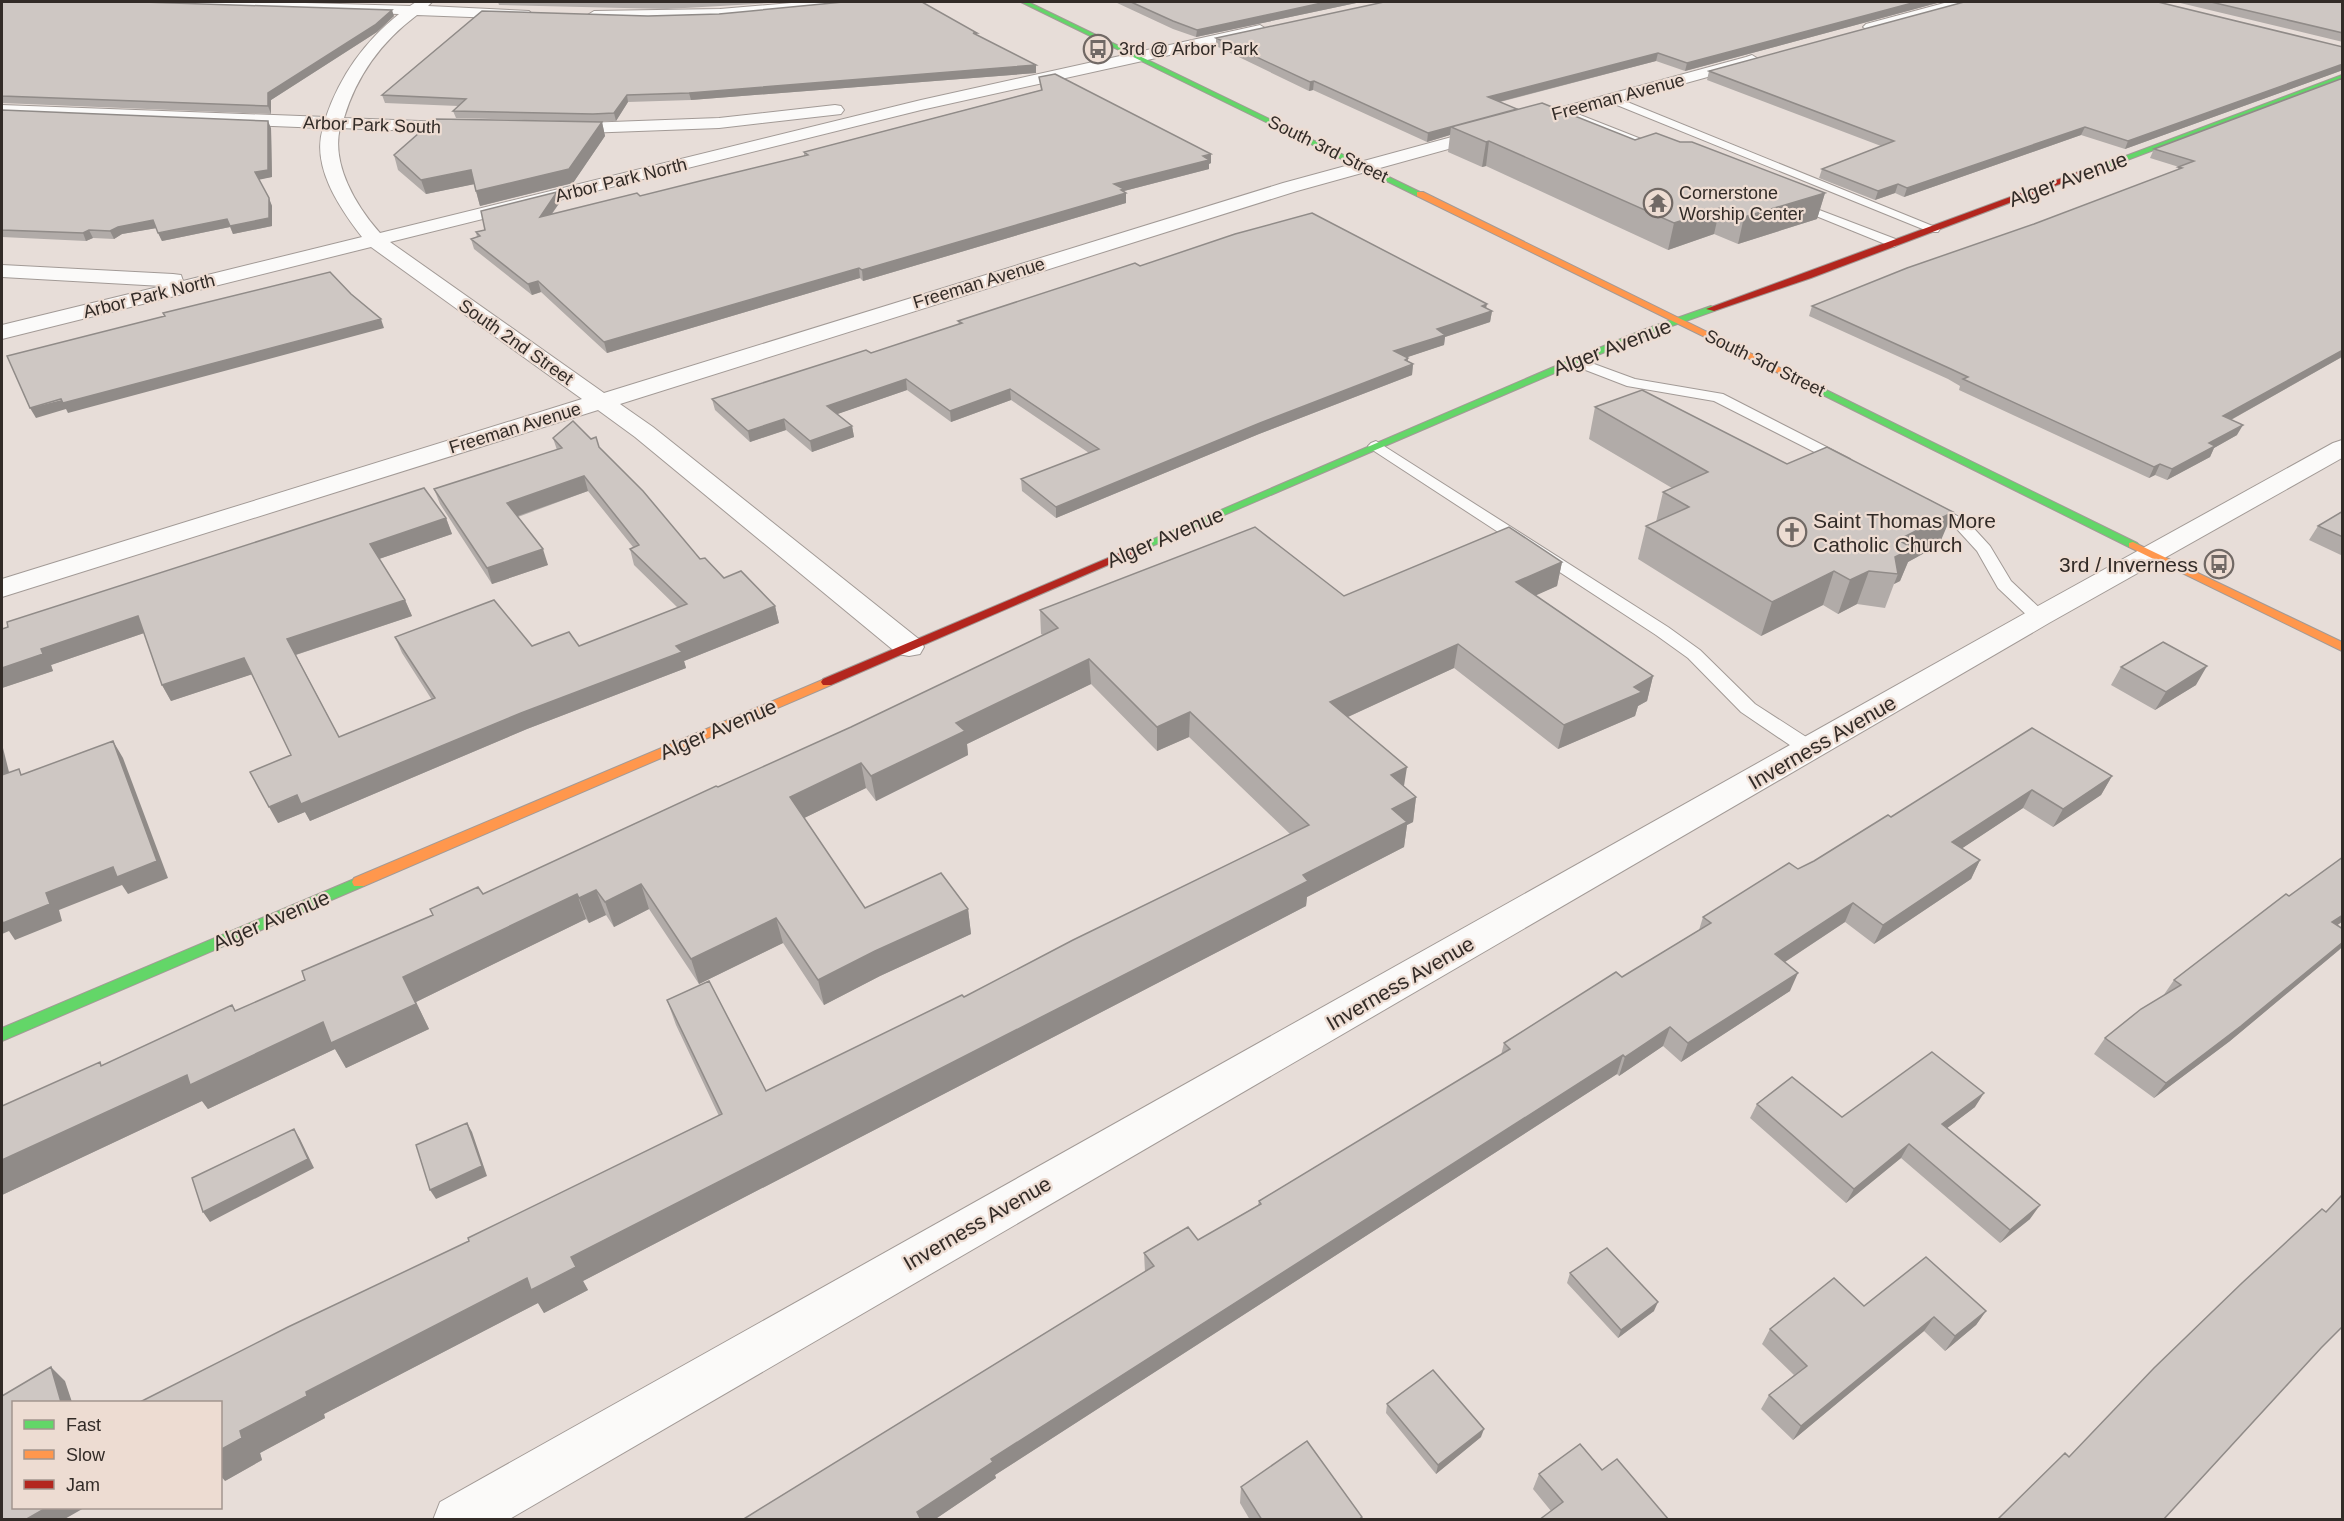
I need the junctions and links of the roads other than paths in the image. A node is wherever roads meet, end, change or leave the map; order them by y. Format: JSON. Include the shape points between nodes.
{"nodes":[{"id":1,"x":145,"y":2,"type":"edge"},
{"id":2,"x":844,"y":2,"type":"edge"},
{"id":3,"x":1024,"y":2,"type":"edge"},
{"id":4,"x":1964,"y":2,"type":"edge"},
{"id":5,"x":419,"y":6,"type":"edge"},
{"id":6,"x":544,"y":15,"type":"edge"},
{"id":7,"x":578,"y":16,"type":"edge"},
{"id":8,"x":1271,"y":27,"type":"edge"},
{"id":9,"x":1850,"y":33,"type":"edge"},
{"id":10,"x":1137,"y":55,"type":"junction"},
{"id":11,"x":1770,"y":55,"type":"edge"},
{"id":12,"x":2343,"y":77,"type":"edge"},
{"id":13,"x":1611,"y":99,"type":"junction"},
{"id":14,"x":921,"y":105,"type":"junction"},
{"id":15,"x":2,"y":110,"type":"edge"},
{"id":16,"x":1565,"y":112,"type":"junction"},
{"id":17,"x":333,"y":123,"type":"junction"},
{"id":18,"x":485,"y":129,"type":"edge"},
{"id":19,"x":540,"y":129,"type":"edge"},
{"id":20,"x":1673,"y":155,"type":"edge"},
{"id":21,"x":1366,"y":167,"type":"junction"},
{"id":22,"x":1780,"y":197,"type":"edge"},
{"id":23,"x":1934,"y":229,"type":"junction"},
{"id":24,"x":374,"y":240,"type":"junction"},
{"id":25,"x":1894,"y":243,"type":"junction"},
{"id":26,"x":2,"y":271,"type":"edge"},
{"id":27,"x":205,"y":281,"type":"junction"},
{"id":28,"x":1679,"y":321,"type":"junction"},
{"id":29,"x":2,"y":332,"type":"edge"},
{"id":30,"x":1575,"y":361,"type":"junction"},
{"id":31,"x":600,"y":401,"type":"junction"},
{"id":32,"x":1376,"y":446,"type":"junction"},
{"id":33,"x":2343,"y":448,"type":"edge"},
{"id":34,"x":1864,"y":471,"type":"edge"},
{"id":35,"x":1916,"y":498,"type":"edge"},
{"id":36,"x":2155,"y":554,"type":"junction"},
{"id":37,"x":2,"y":588,"type":"edge"},
{"id":38,"x":2039,"y":618,"type":"junction"},
{"id":39,"x":2343,"y":646,"type":"edge"},
{"id":40,"x":909,"y":647,"type":"junction"},
{"id":41,"x":1810,"y":749,"type":"junction"},
{"id":42,"x":2,"y":1035,"type":"edge"},
{"id":43,"x":458,"y":1520,"type":"edge"}],
"edges":[{"from":1,"to":5,"type":"street"},
{"from":2,"to":7,"type":"street","via":[[720,14]]},
{"from":3,"to":10,"type":"street","name":"South 3rd Street"},
{"from":4,"to":9,"type":"street"},
{"from":5,"to":6,"type":"street"},
{"from":5,"to":17,"type":"street","name":"South 2nd Street","via":[[381,36],[361,59]]},
{"from":8,"to":10,"type":"street","name":"Arbor Park North"},
{"from":10,"to":14,"type":"street","name":"Arbor Park North"},
{"from":10,"to":21,"type":"street","name":"South 3rd Street"},
{"from":11,"to":13,"type":"street","name":"Freeman Avenue"},
{"from":12,"to":23,"type":"street","name":"Alger Avenue"},
{"from":13,"to":16,"type":"street","name":"Freeman Avenue"},
{"from":13,"to":23,"type":"lane"},
{"from":14,"to":19,"type":"street","via":[[888,104],[658,127]]},
{"from":14,"to":24,"type":"street","name":"Arbor Park North"},
{"from":15,"to":17,"type":"street","name":"Arbor Park South"},
{"from":16,"to":20,"type":"lane"},
{"from":16,"to":21,"type":"street","name":"Freeman Avenue"},
{"from":17,"to":18,"type":"street","name":"Arbor Park South"},
{"from":17,"to":24,"type":"street","name":"South 2nd Street","via":[[328,153],[338,185]]},
{"from":21,"to":28,"type":"street","name":"South 3rd Street"},
{"from":21,"to":31,"type":"street","name":"Freeman Avenue","via":[[1290,186]]},
{"from":22,"to":25,"type":"lane"},
{"from":23,"to":25,"type":"street","name":"Alger Avenue"},
{"from":24,"to":27,"type":"street","name":"Arbor Park North"},
{"from":24,"to":31,"type":"street","name":"South 2nd Street"},
{"from":25,"to":28,"type":"street","name":"Alger Avenue"},
{"from":26,"to":27,"type":"street"},
{"from":27,"to":29,"type":"street","name":"Arbor Park North"},
{"from":28,"to":30,"type":"street","name":"Alger Avenue"},
{"from":28,"to":36,"type":"street","name":"South 3rd Street"},
{"from":30,"to":32,"type":"street","name":"Alger Avenue"},
{"from":30,"to":34,"type":"lane","via":[[1632,383],[1718,397]]},
{"from":31,"to":37,"type":"street","name":"Freeman Avenue"},
{"from":31,"to":40,"type":"street","name":"South 2nd Street","via":[[644,432]]},
{"from":32,"to":40,"type":"street","name":"Alger Avenue"},
{"from":32,"to":41,"type":"lane","via":[[1662,631],[1694,654],[1748,708]]},
{"from":33,"to":36,"type":"street","name":"Inverness Avenue"},
{"from":35,"to":38,"type":"lane","via":[[1962,525],[1983,549],[2004,585]]},
{"from":36,"to":38,"type":"street","name":"Inverness Avenue"},
{"from":36,"to":39,"type":"street","name":"South 3rd Street"},
{"from":38,"to":41,"type":"street","name":"Inverness Avenue"},
{"from":40,"to":42,"type":"street","name":"Alger Avenue"},
{"from":41,"to":43,"type":"street","name":"Inverness Avenue"}]}
